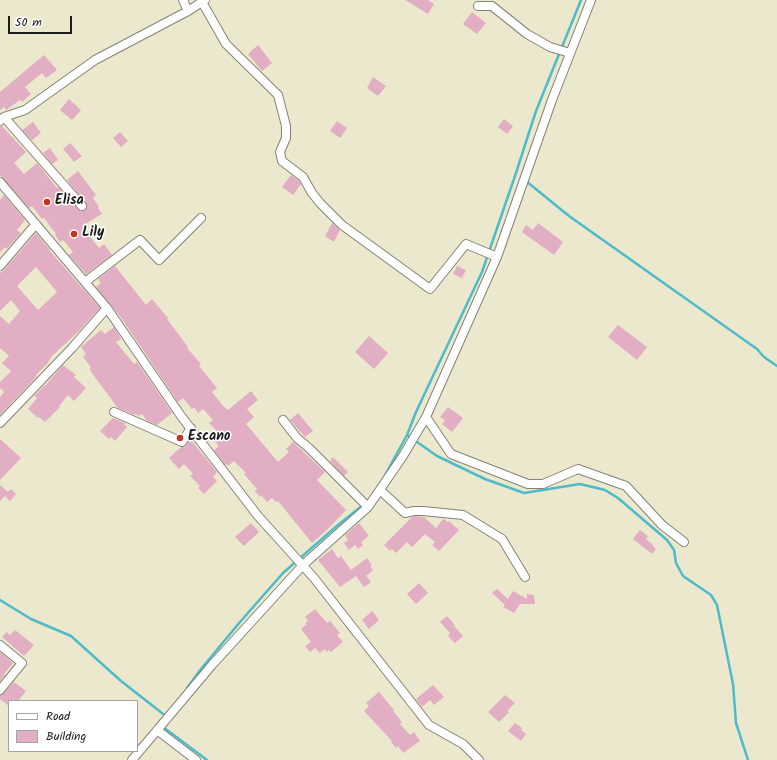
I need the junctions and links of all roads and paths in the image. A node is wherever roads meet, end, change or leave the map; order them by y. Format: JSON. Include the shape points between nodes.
{"nodes":[{"id":1,"x":183,"y":0,"type":"edge"},
{"id":2,"x":591,"y":0,"type":"edge"},
{"id":3,"x":204,"y":1,"type":"edge"},
{"id":4,"x":478,"y":6,"type":"dead end"},
{"id":5,"x":188,"y":11,"type":"junction"},
{"id":6,"x":570,"y":53,"type":"junction"},
{"id":7,"x":2,"y":119,"type":"edge"},
{"id":8,"x":0,"y":182,"type":"edge"},
{"id":9,"x":82,"y":206,"type":"dead end"},
{"id":10,"x":201,"y":218,"type":"dead end"},
{"id":11,"x":36,"y":224,"type":"junction"},
{"id":12,"x":497,"y":257,"type":"junction"},
{"id":13,"x":0,"y":266,"type":"edge"},
{"id":14,"x":85,"y":282,"type":"junction"},
{"id":15,"x":107,"y":308,"type":"junction"},
{"id":16,"x":114,"y":412,"type":"dead end"},
{"id":17,"x":426,"y":417,"type":"junction"},
{"id":18,"x":283,"y":420,"type":"dead end"},
{"id":19,"x":0,"y":423,"type":"edge"},
{"id":20,"x":191,"y":428,"type":"junction"},
{"id":21,"x":380,"y":490,"type":"junction"},
{"id":22,"x":368,"y":507,"type":"junction"},
{"id":23,"x":684,"y":542,"type":"dead end"},
{"id":24,"x":303,"y":565,"type":"junction"},
{"id":25,"x":526,"y":577,"type":"dead end"},
{"id":26,"x":0,"y":645,"type":"edge"},
{"id":27,"x":0,"y":690,"type":"edge"},
{"id":28,"x":157,"y":730,"type":"junction"},
{"id":29,"x":132,"y":760,"type":"edge"},
{"id":30,"x":196,"y":760,"type":"edge"},
{"id":31,"x":479,"y":760,"type":"edge"}],
"edges":[{"from":1,"to":5,"type":"street"},
{"from":2,"to":6,"type":"street"},
{"from":3,"to":5,"type":"street"},
{"from":3,"to":12,"type":"street","via":[[226,44],[278,95],[286,126],[286,138],[280,152],[282,161],[303,177],[320,203],[342,225],[430,289],[466,244]]},
{"from":4,"to":6,"type":"street","via":[[492,6],[527,34],[550,47]]},
{"from":5,"to":7,"type":"street","via":[[95,60],[25,110]]},
{"from":6,"to":12,"type":"street"},
{"from":7,"to":9,"type":"street"},
{"from":8,"to":11,"type":"street"},
{"from":10,"to":14,"type":"street","via":[[159,260],[140,240]]},
{"from":11,"to":13,"type":"street"},
{"from":11,"to":14,"type":"street"},
{"from":12,"to":17,"type":"street"},
{"from":14,"to":15,"type":"street"},
{"from":15,"to":19,"type":"street"},
{"from":15,"to":20,"type":"street"},
{"from":16,"to":20,"type":"street","via":[[182,442]]},
{"from":17,"to":21,"type":"street"},
{"from":17,"to":23,"type":"street","via":[[451,454],[528,484],[543,484],[578,469],[626,486],[662,525]]},
{"from":18,"to":22,"type":"street","via":[[297,438]]},
{"from":20,"to":24,"type":"street","via":[[258,516]]},
{"from":21,"to":22,"type":"street"},
{"from":21,"to":25,"type":"street","via":[[404,513],[414,510],[463,515],[502,539]]},
{"from":22,"to":24,"type":"street"},
{"from":24,"to":28,"type":"street"},
{"from":24,"to":31,"type":"street","via":[[429,725],[463,744]]},
{"from":26,"to":27,"type":"street","via":[[22,663]]},
{"from":28,"to":29,"type":"street"},
{"from":28,"to":30,"type":"street"}]}
